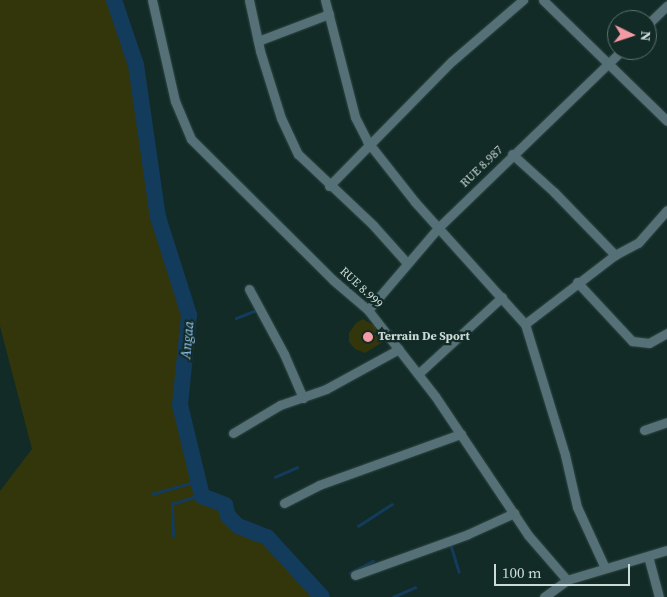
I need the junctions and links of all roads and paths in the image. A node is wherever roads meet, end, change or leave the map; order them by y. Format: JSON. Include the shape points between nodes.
{"nodes":[{"id":1,"x":152,"y":0,"type":"edge"},
{"id":2,"x":249,"y":0,"type":"edge"},
{"id":3,"x":325,"y":0,"type":"edge"},
{"id":4,"x":523,"y":0,"type":"edge"},
{"id":5,"x":543,"y":0,"type":"edge"},
{"id":6,"x":667,"y":6,"type":"edge"},
{"id":7,"x":329,"y":14,"type":"junction"},
{"id":8,"x":657,"y":16,"type":"edge"},
{"id":9,"x":258,"y":41,"type":"junction"},
{"id":10,"x":612,"y":60,"type":"edge"},
{"id":11,"x":607,"y":65,"type":"junction"},
{"id":12,"x":667,"y":121,"type":"edge"},
{"id":13,"x":368,"y":144,"type":"junction"},
{"id":14,"x":512,"y":154,"type":"junction"},
{"id":15,"x":329,"y":186,"type":"junction"},
{"id":16,"x":665,"y":217,"type":"edge"},
{"id":17,"x":438,"y":227,"type":"junction"},
{"id":18,"x":615,"y":255,"type":"junction"},
{"id":19,"x":406,"y":263,"type":"junction"},
{"id":20,"x":577,"y":282,"type":"junction"},
{"id":21,"x":249,"y":289,"type":"dead end"},
{"id":22,"x":502,"y":297,"type":"junction"},
{"id":23,"x":368,"y":310,"type":"junction"},
{"id":24,"x":525,"y":324,"type":"junction"},
{"id":25,"x":667,"y":333,"type":"edge"},
{"id":26,"x":399,"y":349,"type":"junction"},
{"id":27,"x":418,"y":374,"type":"junction"},
{"id":28,"x":303,"y":398,"type":"junction"},
{"id":29,"x":667,"y":422,"type":"edge"},
{"id":30,"x":644,"y":430,"type":"dead end"},
{"id":31,"x":233,"y":433,"type":"dead end"},
{"id":32,"x":461,"y":434,"type":"junction"},
{"id":33,"x":284,"y":502,"type":"dead end"},
{"id":34,"x":514,"y":513,"type":"junction"},
{"id":35,"x":667,"y":550,"type":"edge"},
{"id":36,"x":648,"y":556,"type":"junction"},
{"id":37,"x":605,"y":568,"type":"junction"},
{"id":38,"x":355,"y":575,"type":"dead end"},
{"id":39,"x":567,"y":580,"type":"junction"},
{"id":40,"x":544,"y":597,"type":"edge"},
{"id":41,"x":659,"y":597,"type":"edge"}],
"edges":[{"from":1,"to":23,"type":"street","name":"RUE 8.999","via":[[175,101],[192,139],[333,280]]},
{"from":2,"to":9,"type":"street"},
{"from":3,"to":7,"type":"street"},
{"from":4,"to":13,"type":"street","via":[[452,61]]},
{"from":5,"to":11,"type":"street"},
{"from":6,"to":8,"type":"street"},
{"from":7,"to":9,"type":"street"},
{"from":7,"to":13,"type":"street","via":[[356,117]]},
{"from":9,"to":15,"type":"street","via":[[290,142]]},
{"from":10,"to":11,"type":"street","name":"RUE 8.987"},
{"from":11,"to":12,"type":"street"},
{"from":11,"to":14,"type":"street","name":"RUE 8.987"},
{"from":13,"to":15,"type":"street"},
{"from":13,"to":17,"type":"street"},
{"from":14,"to":17,"type":"street","name":"RUE 8.987"},
{"from":14,"to":18,"type":"street"},
{"from":15,"to":19,"type":"street","via":[[373,225]]},
{"from":16,"to":18,"type":"street","via":[[638,243]]},
{"from":17,"to":19,"type":"street","name":"RUE 8.987"},
{"from":17,"to":22,"type":"street"},
{"from":18,"to":20,"type":"street"},
{"from":19,"to":23,"type":"street","name":"RUE 8.987"},
{"from":20,"to":24,"type":"street"},
{"from":20,"to":25,"type":"street","via":[[632,341],[649,343]]},
{"from":21,"to":28,"type":"street","via":[[284,354]]},
{"from":22,"to":24,"type":"street"},
{"from":22,"to":27,"type":"street"},
{"from":23,"to":26,"type":"street","name":"RUE 8.999"},
{"from":24,"to":37,"type":"street","via":[[566,455],[577,506]]},
{"from":26,"to":27,"type":"street","name":"RUE 8.999"},
{"from":26,"to":28,"type":"street"},
{"from":27,"to":32,"type":"street","name":"RUE 8.999"},
{"from":28,"to":31,"type":"street","via":[[280,406]]},
{"from":29,"to":30,"type":"street"},
{"from":32,"to":33,"type":"street"},
{"from":32,"to":34,"type":"street","name":"RUE 8.999"},
{"from":34,"to":38,"type":"street","via":[[468,534]]},
{"from":34,"to":39,"type":"street","name":"RUE 8.999"},
{"from":35,"to":36,"type":"street"},
{"from":36,"to":37,"type":"street"},
{"from":36,"to":41,"type":"street"},
{"from":37,"to":39,"type":"street"},
{"from":39,"to":40,"type":"street"}]}
